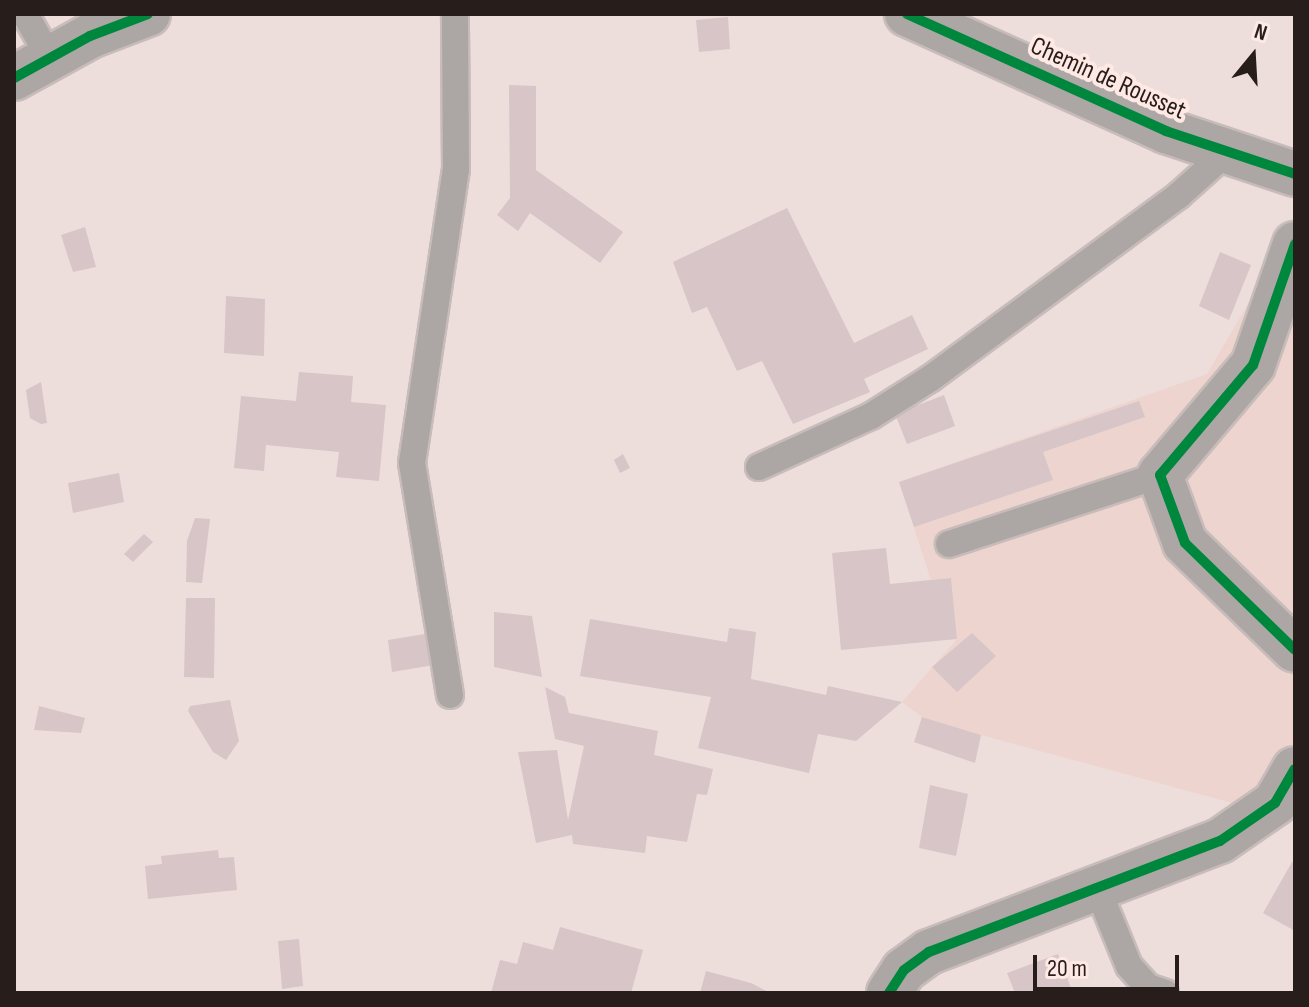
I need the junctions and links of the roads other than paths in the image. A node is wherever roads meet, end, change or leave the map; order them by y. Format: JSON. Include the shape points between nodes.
{"nodes":[{"id":1,"x":25,"y":14,"type":"edge"},
{"id":2,"x":148,"y":14,"type":"edge"},
{"id":3,"x":455,"y":14,"type":"edge"},
{"id":4,"x":907,"y":14,"type":"edge"},
{"id":5,"x":32,"y":68,"type":"edge"},
{"id":6,"x":1227,"y":152,"type":"junction"},
{"id":7,"x":1295,"y":174,"type":"edge"},
{"id":8,"x":1295,"y":244,"type":"edge"},
{"id":9,"x":759,"y":467,"type":"dead end"},
{"id":10,"x":1160,"y":475,"type":"junction"},
{"id":11,"x":949,"y":544,"type":"dead end"},
{"id":12,"x":1295,"y":650,"type":"edge"},
{"id":13,"x":450,"y":695,"type":"dead end"},
{"id":14,"x":1295,"y":769,"type":"edge"},
{"id":15,"x":1098,"y":890,"type":"junction"},
{"id":16,"x":889,"y":993,"type":"edge"},
{"id":17,"x":1165,"y":993,"type":"edge"}],
"edges":[{"from":1,"to":5,"type":"lane"},
{"from":2,"to":5,"type":"street"},
{"from":3,"to":13,"type":"lane","via":[[456,169],[412,463]]},
{"from":4,"to":6,"type":"street","name":"Chemin de Rousset","via":[[1166,131]]},
{"from":6,"to":7,"type":"street","name":"Chemin de Rousset"},
{"from":6,"to":9,"type":"lane","via":[[1178,196],[931,378],[871,416]]},
{"from":8,"to":10,"type":"street","via":[[1253,365]]},
{"from":10,"to":11,"type":"lane"},
{"from":10,"to":12,"type":"street","via":[[1185,543]]},
{"from":14,"to":15,"type":"street","via":[[1275,803],[1220,841]]},
{"from":15,"to":16,"type":"street","via":[[929,952],[904,970]]},
{"from":15,"to":17,"type":"lane","via":[[1129,966],[1148,987]]}]}
